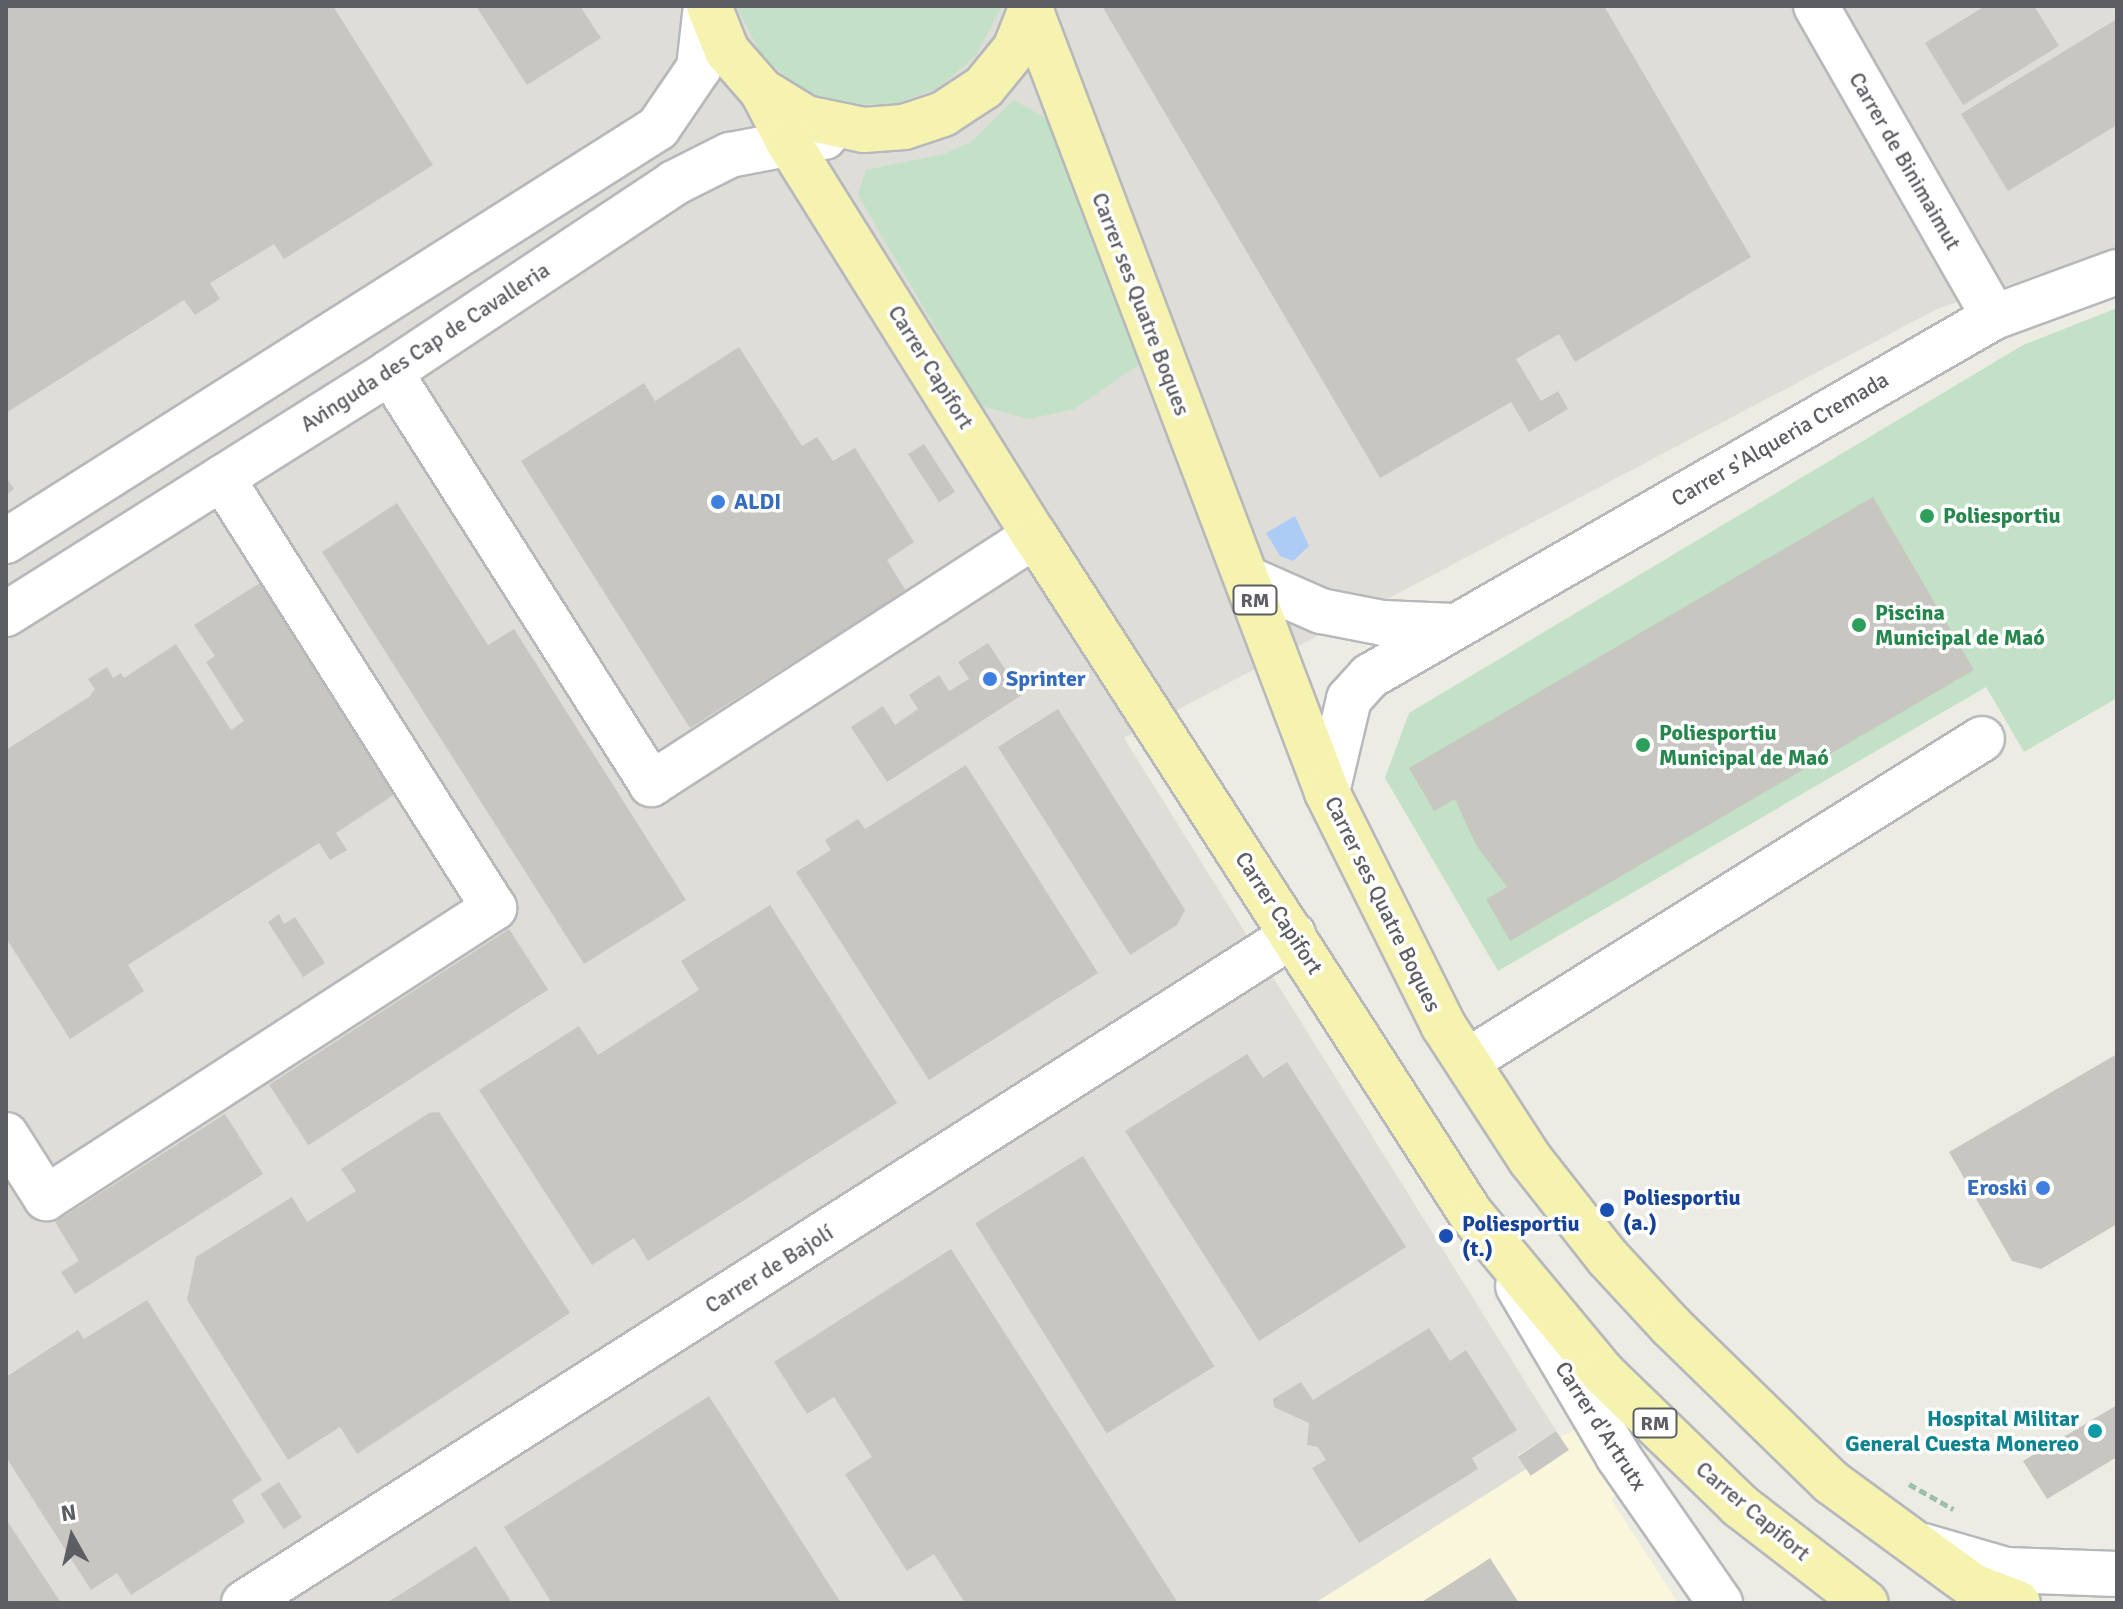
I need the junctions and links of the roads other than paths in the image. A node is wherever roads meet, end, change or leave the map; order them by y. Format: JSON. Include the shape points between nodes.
{"nodes":[{"id":1,"x":707,"y":6,"type":"edge"},
{"id":2,"x":1816,"y":6,"type":"edge"},
{"id":3,"x":1031,"y":8,"type":"edge"},
{"id":4,"x":762,"y":91,"type":"junction"},
{"id":5,"x":864,"y":130,"type":"junction"},
{"id":6,"x":789,"y":143,"type":"junction"},
{"id":7,"x":2117,"y":272,"type":"edge"},
{"id":8,"x":1994,"y":317,"type":"junction"},
{"id":9,"x":390,"y":372,"type":"junction"},
{"id":10,"x":222,"y":478,"type":"junction"},
{"id":11,"x":1035,"y":536,"type":"junction"},
{"id":12,"x":6,"y":541,"type":"edge"},
{"id":13,"x":1248,"y":579,"type":"junction"},
{"id":14,"x":6,"y":614,"type":"edge"},
{"id":15,"x":1453,"y":626,"type":"junction"},
{"id":16,"x":1982,"y":739,"type":"dead end"},
{"id":17,"x":1327,"y":792,"type":"junction"},
{"id":18,"x":1293,"y":935,"type":"junction"},
{"id":19,"x":1469,"y":1060,"type":"junction"},
{"id":20,"x":6,"y":1135,"type":"edge"},
{"id":21,"x":1495,"y":1241,"type":"junction"},
{"id":22,"x":1912,"y":1541,"type":"junction"},
{"id":23,"x":2117,"y":1574,"type":"edge"},
{"id":24,"x":1864,"y":1602,"type":"edge"},
{"id":25,"x":244,"y":1603,"type":"edge"},
{"id":26,"x":1720,"y":1603,"type":"edge"},
{"id":27,"x":2018,"y":1603,"type":"edge"}],
"edges":[{"from":1,"to":4,"type":"main road","number":"RM","via":[[727,51]]},
{"from":1,"to":12,"type":"street","via":[[699,68],[658,128]]},
{"from":2,"to":8,"type":"street","name":"Carrer de Binimaimut"},
{"from":3,"to":5,"type":"main road","number":"RM","via":[[1015,49],[984,87],[943,114],[904,127]]},
{"from":3,"to":13,"type":"main road","name":"Carrer ses Quatre Boques","number":"RM"},
{"from":4,"to":5,"type":"main road","number":"RM","via":[[806,118]]},
{"from":4,"to":6,"type":"main road","number":"RM"},
{"from":5,"to":6,"type":"street","name":"Avinguda des Cap de Cavalleria"},
{"from":6,"to":9,"type":"street","name":"Avinguda des Cap de Cavalleria","via":[[730,155],[674,183]]},
{"from":6,"to":11,"type":"main road","name":"Carrer Capifort","number":"RM"},
{"from":7,"to":8,"type":"street","name":"Carrer s'Alqueria Cremada"},
{"from":8,"to":15,"type":"street","name":"Carrer s'Alqueria Cremada"},
{"from":9,"to":10,"type":"street","name":"Avinguda des Cap de Cavalleria"},
{"from":9,"to":11,"type":"street","via":[[651,784]]},
{"from":10,"to":14,"type":"street","name":"Avinguda des Cap de Cavalleria"},
{"from":10,"to":20,"type":"street","via":[[494,908],[46,1198]]},
{"from":11,"to":18,"type":"main road","name":"Carrer Capifort","number":"RM"},
{"from":13,"to":15,"type":"street","via":[[1321,611],[1383,623]]},
{"from":13,"to":17,"type":"main road","name":"Carrer ses Quatre Boques","number":"RM"},
{"from":15,"to":17,"type":"street","name":"Carrer s'Alqueria Cremada","via":[[1370,676],[1349,699]]},
{"from":16,"to":19,"type":"street"},
{"from":17,"to":19,"type":"main road","name":"Carrer ses Quatre Boques","number":"RM","via":[[1392,929],[1443,1025]]},
{"from":18,"to":21,"type":"main road","name":"Carrer Capifort","number":"RM","via":[[1471,1214]]},
{"from":18,"to":25,"type":"street","name":"Carrer de Bajolí"},
{"from":19,"to":22,"type":"main road","name":"Carrer ses Quatre Boques","number":"RM","via":[[1530,1159],[1608,1258],[1831,1482]]},
{"from":21,"to":24,"type":"main road","name":"Carrer Capifort","number":"RM","via":[[1603,1373],[1739,1505]]},
{"from":21,"to":26,"type":"street","name":"Carrer d'Artrutx","via":[[1594,1418]]},
{"from":22,"to":23,"type":"street","via":[[2006,1570]]},
{"from":22,"to":27,"type":"main road","name":"Carrer ses Quatre Boques","number":"RM","via":[[1973,1586]]}]}
